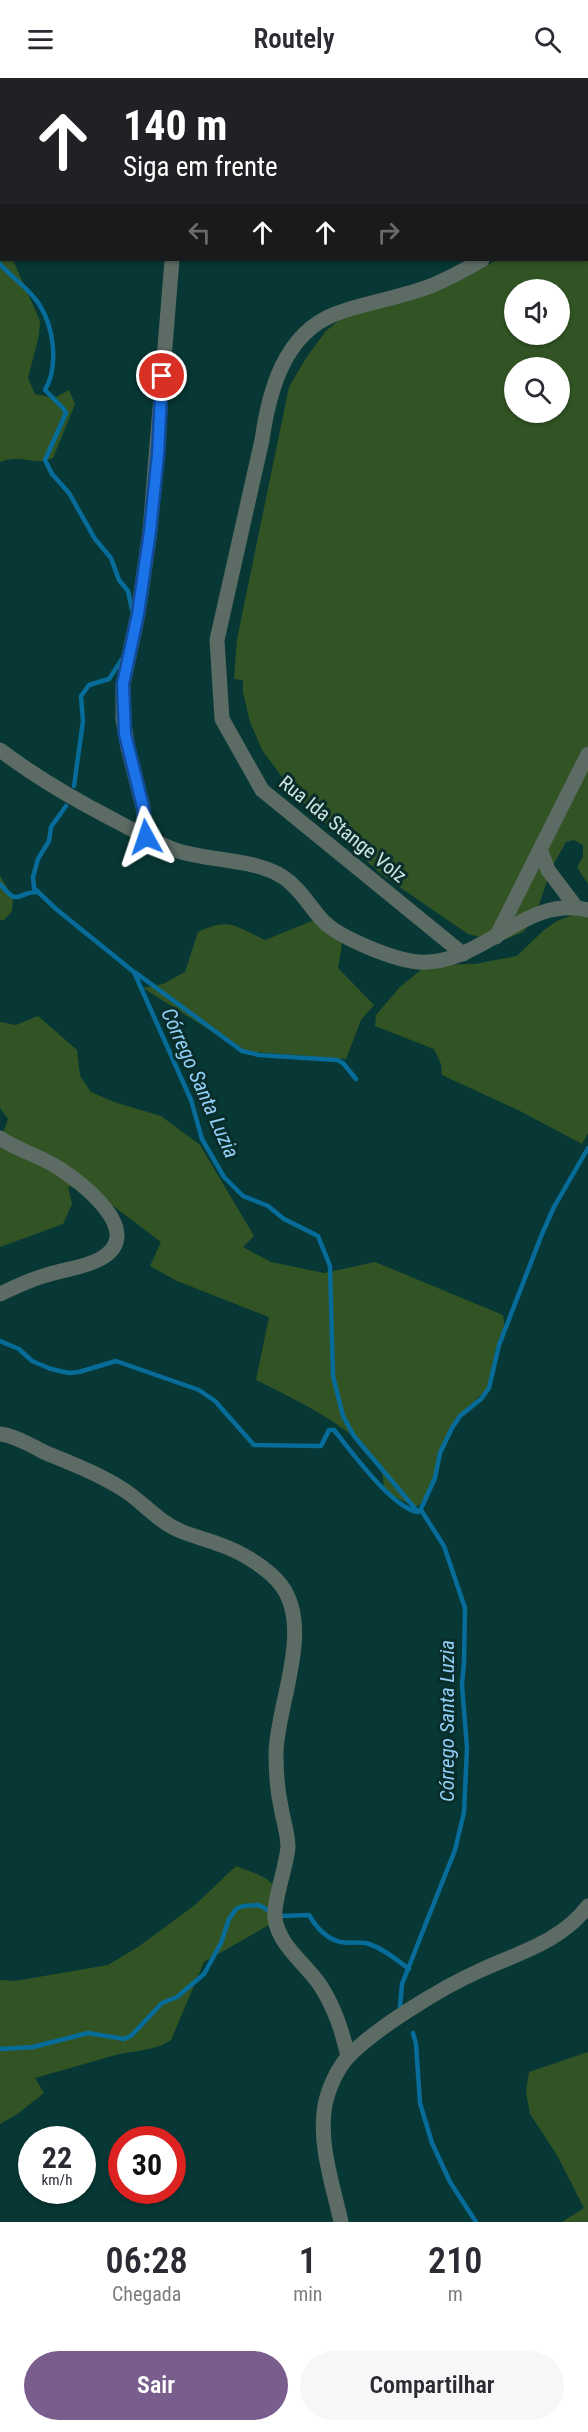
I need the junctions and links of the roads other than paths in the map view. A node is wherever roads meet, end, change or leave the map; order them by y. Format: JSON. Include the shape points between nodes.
{"nodes":[{"id":1,"x":172,"y":261,"type":"edge"},
{"id":2,"x":480,"y":261,"type":"edge"},
{"id":3,"x":0,"y":750,"type":"edge"},
{"id":4,"x":588,"y":754,"type":"edge"},
{"id":5,"x":146,"y":837,"type":"junction"},
{"id":6,"x":540,"y":849,"type":"junction"},
{"id":7,"x":582,"y":909,"type":"edge"},
{"id":8,"x":496,"y":937,"type":"junction"},
{"id":9,"x":463,"y":954,"type":"junction"},
{"id":10,"x":0,"y":1138,"type":"edge"},
{"id":11,"x":0,"y":1294,"type":"edge"},
{"id":12,"x":0,"y":1434,"type":"edge"},
{"id":13,"x":588,"y":1906,"type":"edge"},
{"id":14,"x":348,"y":2056,"type":"junction"},
{"id":15,"x":341,"y":2222,"type":"edge"}],
"edges":[{"from":1,"to":5,"type":"street","via":[[150,531],[123,684],[123,719]]},
{"from":2,"to":9,"type":"street","name":"Rua Ida Stange Volz","via":[[432,286],[334,315],[314,326],[286,357],[267,408],[217,640],[222,719],[262,790]]},
{"from":3,"to":5,"type":"street","via":[[62,793]]},
{"from":4,"to":6,"type":"street"},
{"from":5,"to":9,"type":"street","via":[[189,854],[276,873],[286,878],[330,927],[365,945],[418,962]]},
{"from":6,"to":7,"type":"street","via":[[548,870]]},
{"from":6,"to":8,"type":"street"},
{"from":7,"to":8,"type":"street","via":[[549,910]]},
{"from":8,"to":9,"type":"street"},
{"from":10,"to":11,"type":"street","via":[[58,1168],[101,1203],[117,1227],[117,1241],[100,1258]]},
{"from":12,"to":14,"type":"street","via":[[87,1470],[125,1491],[179,1532],[223,1545],[281,1584],[294,1628],[294,1653],[276,1751],[288,1844],[275,1917],[286,1945],[320,1985],[336,2014]]},
{"from":13,"to":14,"type":"street","via":[[552,1939],[453,1984]]},
{"from":14,"to":15,"type":"street","via":[[325,2103],[323,2126]]}]}
